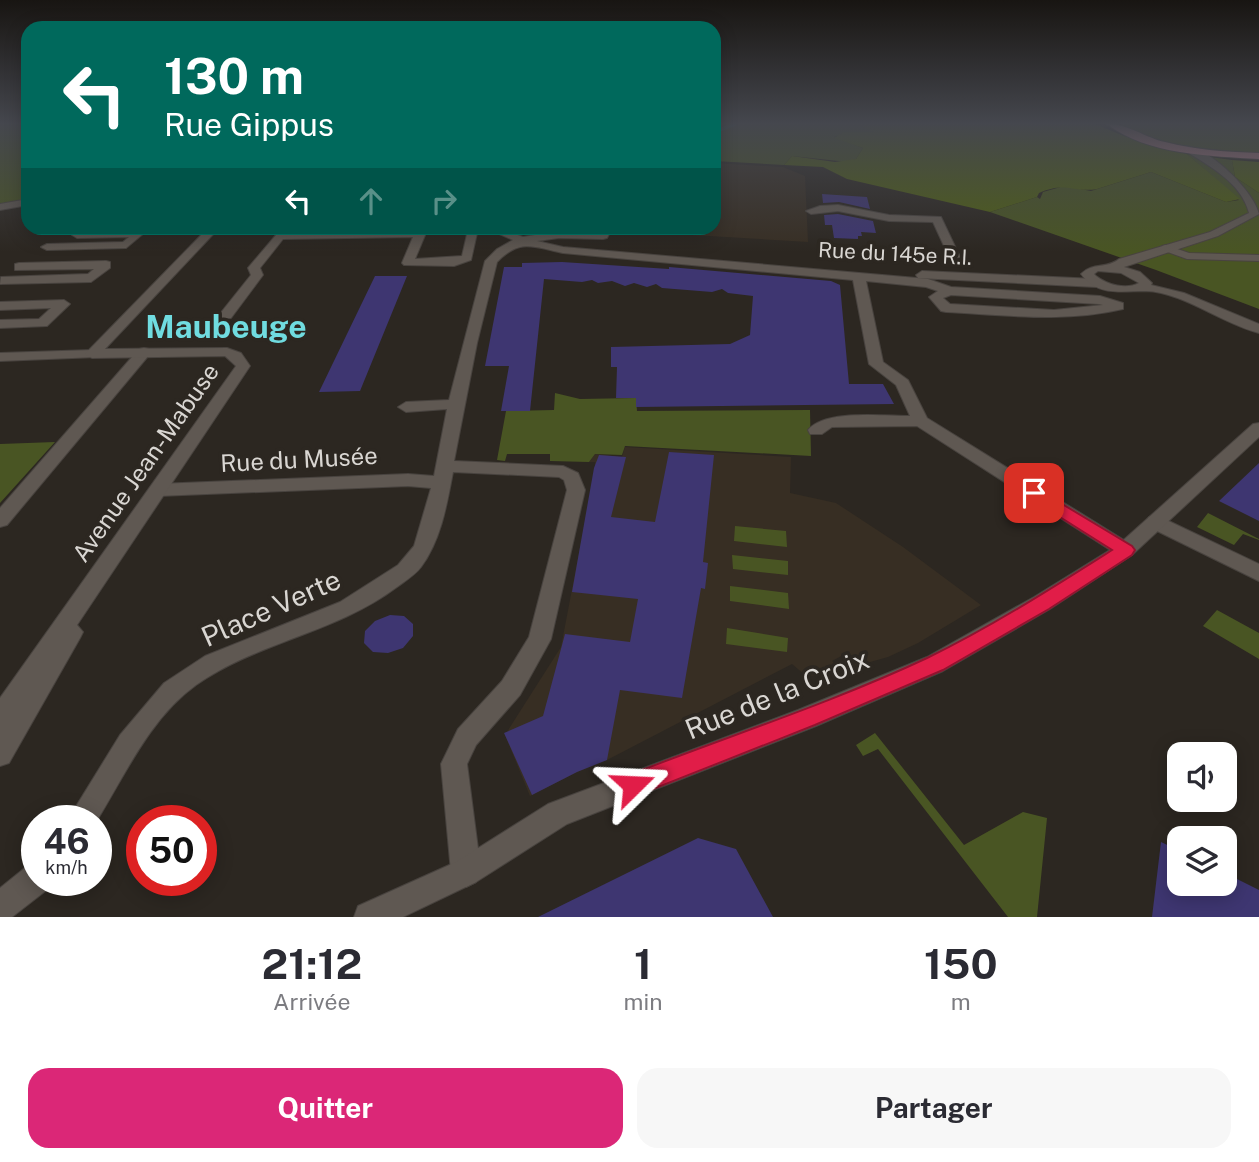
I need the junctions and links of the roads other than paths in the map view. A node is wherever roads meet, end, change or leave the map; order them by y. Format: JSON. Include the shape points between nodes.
{"nodes":[{"id":1,"x":1216,"y":167,"type":"edge"},
{"id":2,"x":21,"y":203,"type":"edge"},
{"id":3,"x":0,"y":207,"type":"edge"},
{"id":4,"x":811,"y":211,"type":"dead end"},
{"id":5,"x":75,"y":235,"type":"edge"},
{"id":6,"x":137,"y":235,"type":"edge"},
{"id":7,"x":207,"y":235,"type":"edge"},
{"id":8,"x":281,"y":235,"type":"edge"},
{"id":9,"x":419,"y":235,"type":"edge"},
{"id":10,"x":471,"y":235,"type":"edge"},
{"id":11,"x":509,"y":235,"type":"edge"},
{"id":12,"x":557,"y":235,"type":"edge"},
{"id":13,"x":524,"y":241,"type":"junction"},
{"id":14,"x":47,"y":247,"type":"junction"},
{"id":15,"x":1166,"y":248,"type":"junction"},
{"id":16,"x":563,"y":250,"type":"junction"},
{"id":17,"x":1149,"y":255,"type":"junction"},
{"id":18,"x":954,"y":257,"type":"dead end"},
{"id":19,"x":1259,"y":258,"type":"edge"},
{"id":20,"x":691,"y":261,"type":"junction"},
{"id":21,"x":19,"y":267,"type":"junction"},
{"id":22,"x":1115,"y":268,"type":"junction"},
{"id":23,"x":1135,"y":274,"type":"junction"},
{"id":24,"x":486,"y":277,"type":"junction"},
{"id":25,"x":859,"y":279,"type":"junction"},
{"id":26,"x":0,"y":281,"type":"edge"},
{"id":27,"x":1097,"y":283,"type":"junction"},
{"id":28,"x":1144,"y":287,"type":"junction"},
{"id":29,"x":1118,"y":289,"type":"junction"},
{"id":30,"x":0,"y":306,"type":"edge"},
{"id":31,"x":226,"y":315,"type":"dead end"},
{"id":32,"x":0,"y":324,"type":"edge"},
{"id":33,"x":1259,"y":329,"type":"edge"},
{"id":34,"x":144,"y":352,"type":"junction"},
{"id":35,"x":92,"y":354,"type":"junction"},
{"id":36,"x":0,"y":357,"type":"edge"},
{"id":37,"x":457,"y":404,"type":"junction"},
{"id":38,"x":406,"y":407,"type":"dead end"},
{"id":39,"x":920,"y":421,"type":"junction"},
{"id":40,"x":1259,"y":428,"type":"edge"},
{"id":41,"x":816,"y":430,"type":"dead end"},
{"id":42,"x":443,"y":475,"type":"junction"},
{"id":43,"x":158,"y":490,"type":"junction"},
{"id":44,"x":0,"y":520,"type":"edge"},
{"id":45,"x":1156,"y":522,"type":"junction"},
{"id":46,"x":1125,"y":550,"type":"junction"},
{"id":47,"x":114,"y":556,"type":"junction"},
{"id":48,"x":1259,"y":573,"type":"edge"},
{"id":49,"x":0,"y":719,"type":"edge"},
{"id":50,"x":0,"y":754,"type":"edge"},
{"id":51,"x":92,"y":805,"type":"edge"},
{"id":52,"x":466,"y":872,"type":"junction"},
{"id":53,"x":21,"y":890,"type":"edge"},
{"id":54,"x":0,"y":907,"type":"edge"},
{"id":55,"x":377,"y":916,"type":"edge"}],
"edges":[{"from":1,"to":15,"type":"street","via":[[1241,188],[1254,214],[1214,234]]},
{"from":2,"to":3,"type":"street"},
{"from":4,"to":18,"type":"street","via":[[855,209],[880,217],[937,219]]},
{"from":5,"to":14,"type":"street"},
{"from":6,"to":14,"type":"street","via":[[125,245]]},
{"from":7,"to":35,"type":"street"},
{"from":8,"to":31,"type":"street"},
{"from":9,"to":10,"type":"street","via":[[408,263],[461,261],[467,258]]},
{"from":11,"to":13,"type":"street","name":"Rue du 145e R.I."},
{"from":12,"to":13,"type":"street"},
{"from":13,"to":16,"type":"street","name":"Rue du 145e R.I."},
{"from":13,"to":24,"type":"street","via":[[498,253]]},
{"from":14,"to":21,"type":"street"},
{"from":15,"to":17,"type":"street"},
{"from":15,"to":19,"type":"street","via":[[1187,256]]},
{"from":16,"to":20,"type":"street","name":"Rue du 145e R.I."},
{"from":16,"to":24,"type":"street","via":[[513,257]]},
{"from":17,"to":22,"type":"street","via":[[1122,261]]},
{"from":17,"to":23,"type":"street"},
{"from":20,"to":25,"type":"street","name":"Rue du 145e R.I."},
{"from":20,"to":27,"type":"street","name":"Rue du 145e R.I."},
{"from":21,"to":26,"type":"street"},
{"from":21,"to":26,"type":"street","via":[[106,265],[91,278]]},
{"from":22,"to":23,"type":"street"},
{"from":22,"to":27,"type":"street","via":[[1089,271],[1089,279]]},
{"from":23,"to":28,"type":"street","via":[[1143,279]]},
{"from":24,"to":37,"type":"street"},
{"from":25,"to":29,"type":"street","name":"Rue du 145e R.I.","via":[[928,283],[949,291],[935,298],[946,308],[1098,311],[1122,302]]},
{"from":25,"to":39,"type":"street","via":[[876,364],[903,383]]},
{"from":27,"to":29,"type":"street","name":"Rue du 145e R.I."},
{"from":28,"to":29,"type":"street"},
{"from":28,"to":33,"type":"street"},
{"from":30,"to":32,"type":"street","via":[[64,304],[42,323]]},
{"from":34,"to":35,"type":"street","name":"Avenue Jean-Mabuse"},
{"from":34,"to":43,"type":"street","name":"Avenue Jean-Mabuse","via":[[227,352],[243,366]]},
{"from":34,"to":44,"type":"street"},
{"from":35,"to":36,"type":"street","name":"Avenue Jean-Mabuse"},
{"from":37,"to":38,"type":"street"},
{"from":37,"to":42,"type":"street"},
{"from":39,"to":41,"type":"street","via":[[828,422]]},
{"from":39,"to":46,"type":"street"},
{"from":40,"to":45,"type":"street","name":"Rue de la Croix"},
{"from":42,"to":43,"type":"street","name":"Rue du Musée"},
{"from":42,"to":51,"type":"street","name":"Place Verte","via":[[424,544],[413,563],[347,611],[249,648],[167,693]]},
{"from":42,"to":52,"type":"street","name":"Rue du Musée","via":[[563,472],[572,477],[576,490],[541,639],[511,688],[467,737],[454,764]]},
{"from":43,"to":47,"type":"street","name":"Avenue Jean-Mabuse"},
{"from":45,"to":46,"type":"street","name":"Rue de la Croix"},
{"from":45,"to":48,"type":"street"},
{"from":46,"to":52,"type":"street","name":"Rue de la Croix","via":[[935,664],[558,814]]},
{"from":47,"to":49,"type":"street","name":"Avenue Jean-Mabuse"},
{"from":47,"to":50,"type":"street"},
{"from":52,"to":55,"type":"street","name":"Rue de la Croix"},
{"from":53,"to":54,"type":"street"}]}
